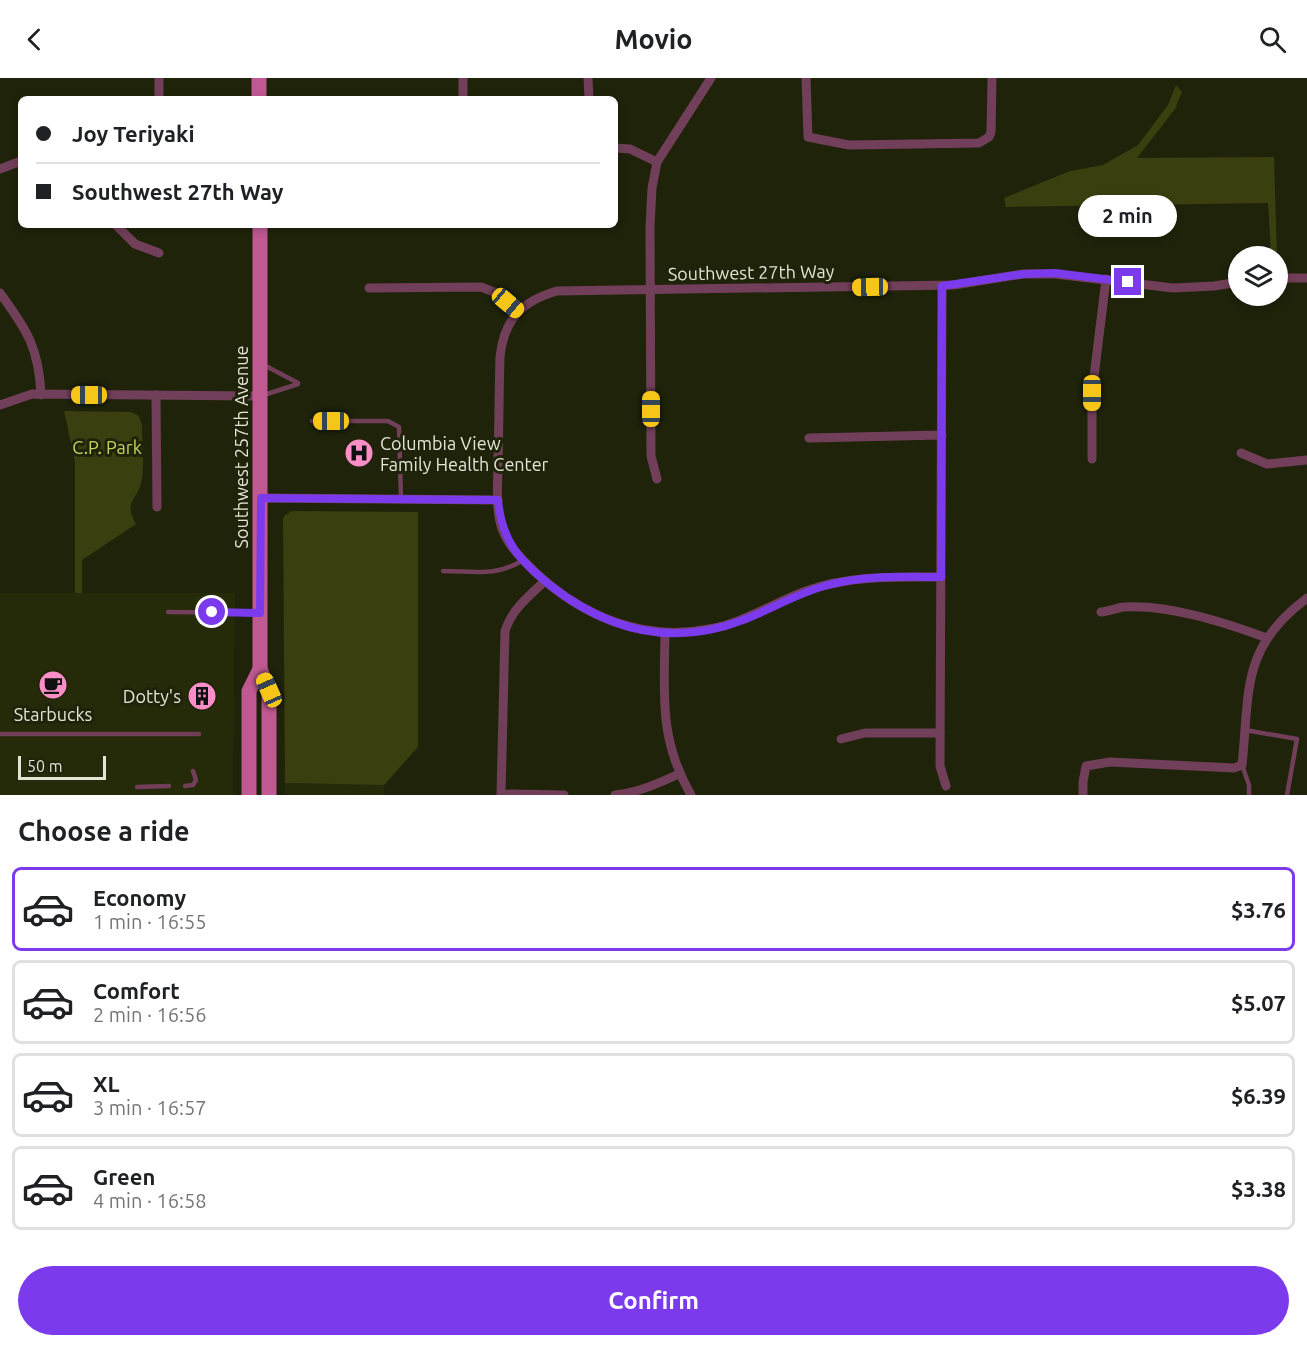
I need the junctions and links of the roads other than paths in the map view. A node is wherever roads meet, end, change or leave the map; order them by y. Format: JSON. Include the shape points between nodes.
{"nodes":[{"id":1,"x":159,"y":78,"type":"edge"},
{"id":2,"x":259,"y":78,"type":"edge"},
{"id":3,"x":463,"y":78,"type":"edge"},
{"id":4,"x":588,"y":78,"type":"edge"},
{"id":5,"x":711,"y":78,"type":"edge"},
{"id":6,"x":806,"y":78,"type":"edge"},
{"id":7,"x":992,"y":78,"type":"edge"},
{"id":8,"x":159,"y":96,"type":"edge"},
{"id":9,"x":259,"y":96,"type":"edge"},
{"id":10,"x":463,"y":96,"type":"edge"},
{"id":11,"x":589,"y":96,"type":"edge"},
{"id":12,"x":618,"y":148,"type":"edge"},
{"id":13,"x":18,"y":162,"type":"edge"},
{"id":14,"x":657,"y":162,"type":"junction"},
{"id":15,"x":0,"y":169,"type":"edge"},
{"id":16,"x":119,"y":228,"type":"edge"},
{"id":17,"x":260,"y":228,"type":"edge"},
{"id":18,"x":159,"y":253,"type":"dead end"},
{"id":19,"x":1288,"y":278,"type":"edge"},
{"id":20,"x":1307,"y":278,"type":"edge"},
{"id":21,"x":1106,"y":279,"type":"junction"},
{"id":22,"x":1228,"y":284,"type":"edge"},
{"id":23,"x":942,"y":286,"type":"junction"},
{"id":24,"x":369,"y":288,"type":"dead end"},
{"id":25,"x":651,"y":290,"type":"junction"},
{"id":26,"x":0,"y":293,"type":"edge"},
{"id":27,"x":518,"y":311,"type":"junction"},
{"id":28,"x":261,"y":364,"type":"junction"},
{"id":29,"x":41,"y":395,"type":"junction"},
{"id":30,"x":156,"y":395,"type":"junction"},
{"id":31,"x":261,"y":396,"type":"junction"},
{"id":32,"x":0,"y":405,"type":"edge"},
{"id":33,"x":312,"y":421,"type":"dead end"},
{"id":34,"x":942,"y":435,"type":"junction"},
{"id":35,"x":809,"y":438,"type":"dead end"},
{"id":36,"x":1241,"y":453,"type":"dead end"},
{"id":37,"x":1092,"y":459,"type":"dead end"},
{"id":38,"x":1307,"y":460,"type":"edge"},
{"id":39,"x":657,"y":479,"type":"dead end"},
{"id":40,"x":261,"y":498,"type":"junction"},
{"id":41,"x":401,"y":499,"type":"junction"},
{"id":42,"x":498,"y":500,"type":"junction"},
{"id":43,"x":157,"y":507,"type":"dead end"},
{"id":44,"x":524,"y":560,"type":"junction"},
{"id":45,"x":443,"y":571,"type":"dead end"},
{"id":46,"x":941,"y":577,"type":"junction"},
{"id":47,"x":545,"y":581,"type":"junction"},
{"id":48,"x":1307,"y":598,"type":"edge"},
{"id":49,"x":168,"y":612,"type":"dead end"},
{"id":50,"x":1101,"y":612,"type":"dead end"},
{"id":51,"x":260,"y":613,"type":"junction"},
{"id":52,"x":665,"y":633,"type":"junction"},
{"id":53,"x":1267,"y":638,"type":"junction"},
{"id":54,"x":260,"y":669,"type":"junction"},
{"id":55,"x":1245,"y":730,"type":"junction"},
{"id":56,"x":940,"y":733,"type":"junction"},
{"id":57,"x":0,"y":734,"type":"edge"},
{"id":58,"x":199,"y":734,"type":"dead end"},
{"id":59,"x":841,"y":739,"type":"dead end"},
{"id":60,"x":1242,"y":765,"type":"junction"},
{"id":61,"x":193,"y":771,"type":"dead end"},
{"id":62,"x":679,"y":774,"type":"junction"},
{"id":63,"x":170,"y":786,"type":"dead end"},
{"id":64,"x":185,"y":786,"type":"dead end"},
{"id":65,"x":946,"y":786,"type":"dead end"},
{"id":66,"x":137,"y":787,"type":"dead end"},
{"id":67,"x":501,"y":794,"type":"edge"},
{"id":68,"x":249,"y":795,"type":"edge"},
{"id":69,"x":269,"y":795,"type":"edge"},
{"id":70,"x":564,"y":795,"type":"edge"},
{"id":71,"x":615,"y":795,"type":"edge"},
{"id":72,"x":691,"y":795,"type":"edge"},
{"id":73,"x":1083,"y":795,"type":"edge"},
{"id":74,"x":1249,"y":795,"type":"edge"},
{"id":75,"x":1287,"y":795,"type":"edge"}],
"edges":[{"from":1,"to":8,"type":"street"},
{"from":2,"to":9,"type":"main road"},
{"from":3,"to":10,"type":"street"},
{"from":4,"to":11,"type":"street"},
{"from":5,"to":14,"type":"street"},
{"from":6,"to":7,"type":"street","via":[[808,137],[849,145],[979,143],[991,132]]},
{"from":12,"to":14,"type":"street","via":[[630,149]]},
{"from":13,"to":15,"type":"street"},
{"from":14,"to":25,"type":"street","via":[[650,227]]},
{"from":16,"to":18,"type":"street","via":[[135,244]]},
{"from":17,"to":28,"type":"main road","name":"Southwest 257th Avenue"},
{"from":19,"to":20,"type":"street"},
{"from":21,"to":22,"type":"street","name":"Southwest 27th Way","via":[[1173,288]]},
{"from":21,"to":23,"type":"street","name":"Southwest 27th Way","via":[[1023,274]]},
{"from":21,"to":37,"type":"street","via":[[1092,393]]},
{"from":23,"to":25,"type":"street","name":"Southwest 27th Way"},
{"from":23,"to":34,"type":"street"},
{"from":24,"to":27,"type":"street","via":[[481,287],[499,294]]},
{"from":25,"to":27,"type":"street","name":"Southwest 27th Way","via":[[557,291]]},
{"from":25,"to":39,"type":"street","via":[[651,456]]},
{"from":26,"to":29,"type":"street","via":[[34,347]]},
{"from":27,"to":42,"type":"street","via":[[501,342]]},
{"from":28,"to":31,"type":"main road","name":"Southwest 257th Avenue"},
{"from":28,"to":31,"type":"lane","via":[[298,383]]},
{"from":29,"to":30,"type":"street"},
{"from":29,"to":32,"type":"street","via":[[32,394]]},
{"from":30,"to":31,"type":"street"},
{"from":30,"to":43,"type":"street"},
{"from":31,"to":40,"type":"main road","name":"Southwest 257th Avenue"},
{"from":33,"to":41,"type":"lane","via":[[387,421],[399,427]]},
{"from":34,"to":35,"type":"street"},
{"from":34,"to":46,"type":"street"},
{"from":36,"to":38,"type":"street","via":[[1267,464]]},
{"from":40,"to":41,"type":"street"},
{"from":40,"to":51,"type":"main road","name":"Southwest 257th Avenue"},
{"from":41,"to":42,"type":"street"},
{"from":42,"to":44,"type":"street","via":[[502,528]]},
{"from":44,"to":45,"type":"lane","via":[[510,569],[494,572]]},
{"from":44,"to":47,"type":"street"},
{"from":46,"to":52,"type":"street","via":[[839,582],[726,626]]},
{"from":46,"to":56,"type":"street"},
{"from":47,"to":52,"type":"street","via":[[603,618],[627,627]]},
{"from":47,"to":67,"type":"street","via":[[514,612],[505,631]]},
{"from":48,"to":53,"type":"street"},
{"from":49,"to":51,"type":"lane"},
{"from":50,"to":53,"type":"street","via":[[1124,607],[1161,610],[1203,617]]},
{"from":51,"to":54,"type":"main road","name":"Southwest 257th Avenue"},
{"from":52,"to":62,"type":"street","via":[[664,713]]},
{"from":53,"to":55,"type":"street","via":[[1257,654],[1247,694]]},
{"from":54,"to":68,"type":"main road","name":"Southwest 257th Avenue","via":[[249,691]]},
{"from":54,"to":69,"type":"main road","name":"Southwest 257th Avenue","via":[[269,690]]},
{"from":55,"to":60,"type":"street"},
{"from":55,"to":75,"type":"lane","via":[[1297,739]]},
{"from":56,"to":59,"type":"street","via":[[865,733]]},
{"from":56,"to":65,"type":"street","via":[[940,766]]},
{"from":57,"to":58,"type":"lane"},
{"from":60,"to":73,"type":"street","via":[[1234,768],[1110,762],[1086,766]]},
{"from":60,"to":74,"type":"lane"},
{"from":61,"to":64,"type":"lane","via":[[196,780]]},
{"from":62,"to":71,"type":"street","via":[[651,787]]},
{"from":62,"to":72,"type":"street"},
{"from":63,"to":66,"type":"lane"},
{"from":67,"to":70,"type":"street"}]}
